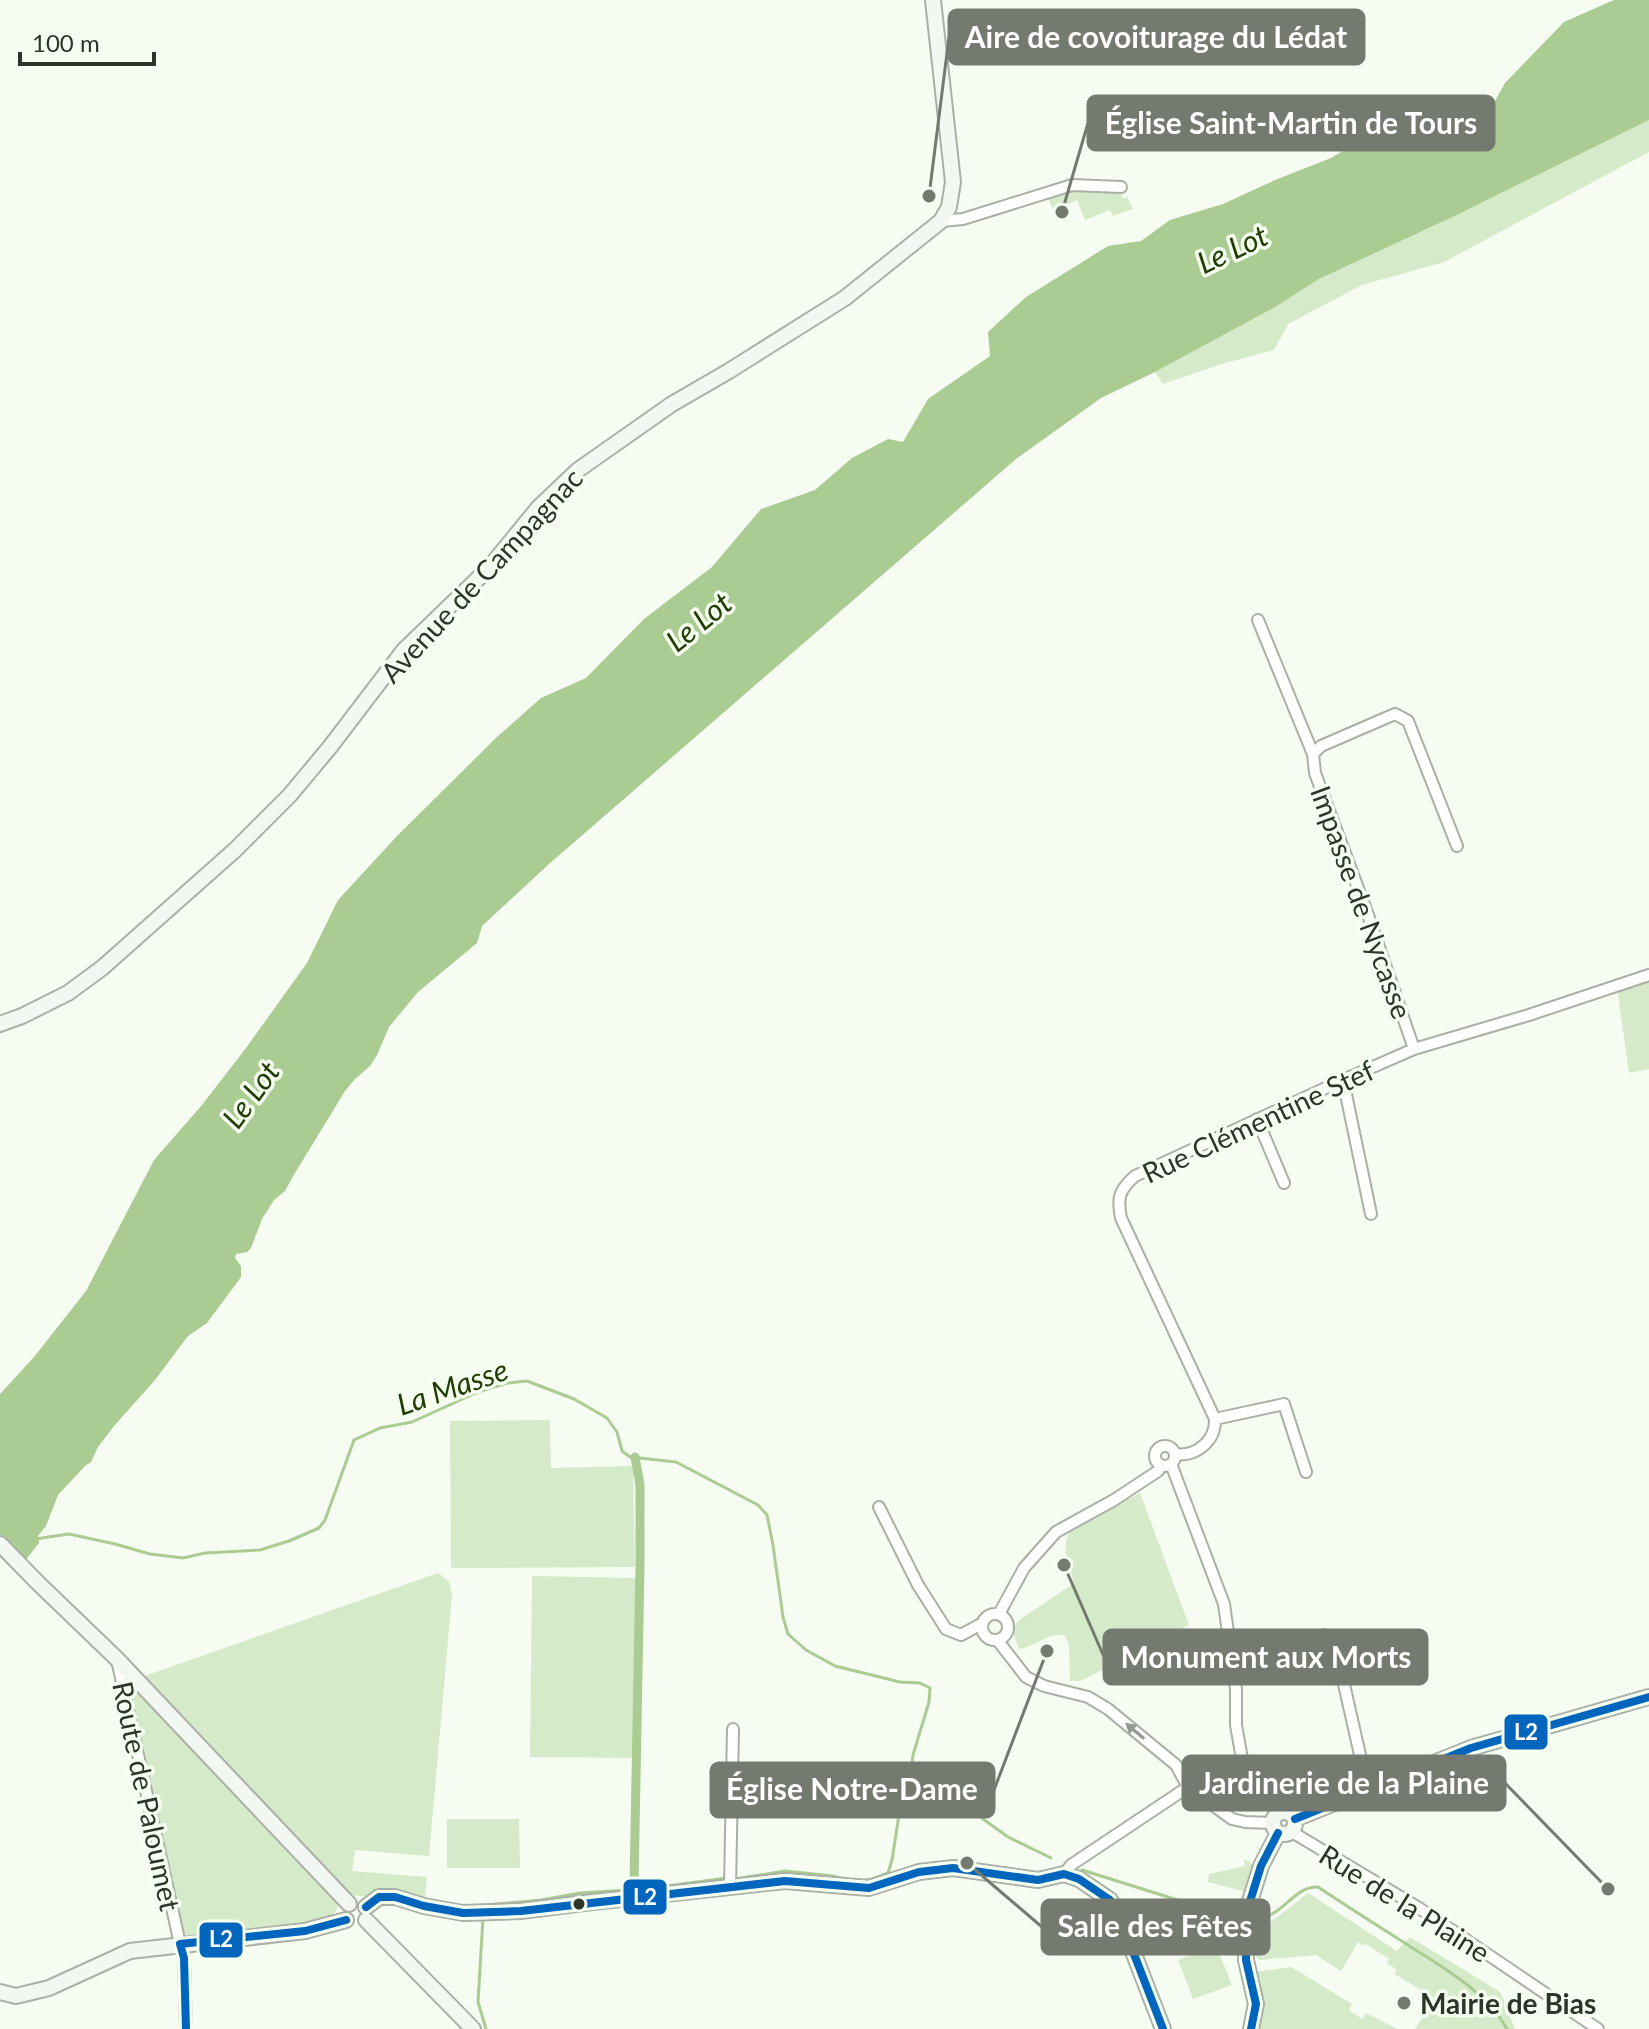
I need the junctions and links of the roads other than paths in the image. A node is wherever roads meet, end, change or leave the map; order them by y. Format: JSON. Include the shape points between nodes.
{"nodes":[{"id":1,"x":933,"y":0,"type":"edge"},
{"id":2,"x":1121,"y":187,"type":"dead end"},
{"id":3,"x":941,"y":221,"type":"junction"},
{"id":4,"x":1258,"y":620,"type":"dead end"},
{"id":5,"x":1313,"y":754,"type":"junction"},
{"id":6,"x":1457,"y":846,"type":"dead end"},
{"id":7,"x":1649,"y":975,"type":"edge"},
{"id":8,"x":0,"y":1024,"type":"edge"},
{"id":9,"x":1414,"y":1049,"type":"junction"},
{"id":10,"x":1343,"y":1080,"type":"junction"},
{"id":11,"x":1257,"y":1119,"type":"junction"},
{"id":12,"x":1284,"y":1183,"type":"dead end"},
{"id":13,"x":1371,"y":1214,"type":"dead end"},
{"id":14,"x":1215,"y":1419,"type":"junction"},
{"id":15,"x":1169,"y":1461,"type":"junction"},
{"id":16,"x":1306,"y":1472,"type":"dead end"},
{"id":17,"x":879,"y":1507,"type":"dead end"},
{"id":18,"x":0,"y":1544,"type":"edge"},
{"id":19,"x":999,"y":1614,"type":"junction"},
{"id":20,"x":981,"y":1624,"type":"junction"},
{"id":21,"x":1324,"y":1635,"type":"dead end"},
{"id":22,"x":998,"y":1641,"type":"junction"},
{"id":23,"x":116,"y":1658,"type":"junction"},
{"id":24,"x":1649,"y":1697,"type":"edge"},
{"id":25,"x":733,"y":1729,"type":"dead end"},
{"id":26,"x":1188,"y":1787,"type":"junction"},
{"id":27,"x":1368,"y":1790,"type":"junction"},
{"id":28,"x":1284,"y":1824,"type":"junction"},
{"id":29,"x":1064,"y":1874,"type":"junction"},
{"id":30,"x":730,"y":1880,"type":"junction"},
{"id":31,"x":349,"y":1904,"type":"junction"},
{"id":32,"x":366,"y":1914,"type":"junction"},
{"id":33,"x":346,"y":1920,"type":"junction"},
{"id":34,"x":180,"y":1944,"type":"junction"},
{"id":35,"x":0,"y":1992,"type":"edge"},
{"id":36,"x":186,"y":2029,"type":"edge"},
{"id":37,"x":473,"y":2029,"type":"edge"},
{"id":38,"x":1163,"y":2029,"type":"edge"},
{"id":39,"x":1251,"y":2029,"type":"edge"},
{"id":40,"x":1598,"y":2029,"type":"edge"}],
"edges":[{"from":1,"to":3,"type":"street","via":[[953,182]]},
{"from":2,"to":3,"type":"street","via":[[1072,185]]},
{"from":3,"to":8,"type":"street","name":"Avenue de Campagnac","via":[[845,298],[672,404],[578,470],[489,568],[404,650],[290,795],[102,968],[68,993]]},
{"from":4,"to":5,"type":"street"},
{"from":5,"to":6,"type":"street","name":"Impasse de Nycasse","via":[[1395,714],[1408,721]]},
{"from":5,"to":9,"type":"street","name":"Impasse de Nycasse","via":[[1315,773]]},
{"from":7,"to":9,"type":"street","name":"Rue Clémentine Stef"},
{"from":9,"to":10,"type":"street","name":"Rue Clémentine Stef"},
{"from":10,"to":11,"type":"street","name":"Rue Clémentine Stef"},
{"from":10,"to":13,"type":"street"},
{"from":11,"to":12,"type":"street"},
{"from":11,"to":14,"type":"street","name":"Rue Clémentine Stef","via":[[1135,1176],[1125,1185],[1119,1205]]},
{"from":14,"to":15,"type":"street","via":[[1204,1446]]},
{"from":14,"to":16,"type":"street","via":[[1284,1404]]},
{"from":15,"to":19,"type":"street","via":[[1056,1532],[1024,1568]]},
{"from":15,"to":28,"type":"street","via":[[1224,1604],[1242,1759]]},
{"from":17,"to":20,"type":"street","via":[[946,1629],[961,1635]]},
{"from":18,"to":23,"type":"street"},
{"from":19,"to":20,"type":"street"},
{"from":19,"to":22,"type":"street","via":[[1009,1626]]},
{"from":20,"to":22,"type":"street","via":[[986,1638]]},
{"from":21,"to":27,"type":"street","via":[[1336,1649]]},
{"from":26,"to":22,"type":"street","one_way":true,"via":[[1176,1765],[1108,1709],[1026,1677]]},
{"from":23,"to":31,"type":"street"},
{"from":23,"to":34,"type":"street","name":"Route de Paloumet"},
{"from":24,"to":27,"type":"street","via":[[1471,1748]]},
{"from":25,"to":30,"type":"street"},
{"from":26,"to":28,"type":"street","via":[[1232,1819]]},
{"from":26,"to":29,"type":"street"},
{"from":27,"to":28,"type":"street"},
{"from":28,"to":39,"type":"street","via":[[1261,1866],[1247,1911],[1246,1960],[1256,2004]]},
{"from":28,"to":40,"type":"street","name":"Rue de la Plaine"},
{"from":29,"to":30,"type":"street","via":[[1038,1880],[953,1868],[869,1888]]},
{"from":29,"to":38,"type":"street","via":[[1110,1900]]},
{"from":30,"to":32,"type":"street","via":[[521,1911],[463,1913],[379,1897]]},
{"from":31,"to":32,"type":"street","via":[[360,1903]]},
{"from":31,"to":33,"type":"street"},
{"from":32,"to":33,"type":"street","via":[[356,1925]]},
{"from":32,"to":37,"type":"street"},
{"from":33,"to":34,"type":"street","via":[[305,1931]]},
{"from":34,"to":35,"type":"street","via":[[130,1951],[49,1988],[16,1996]]},
{"from":34,"to":36,"type":"street","name":"Route de Paloumet"}]}
